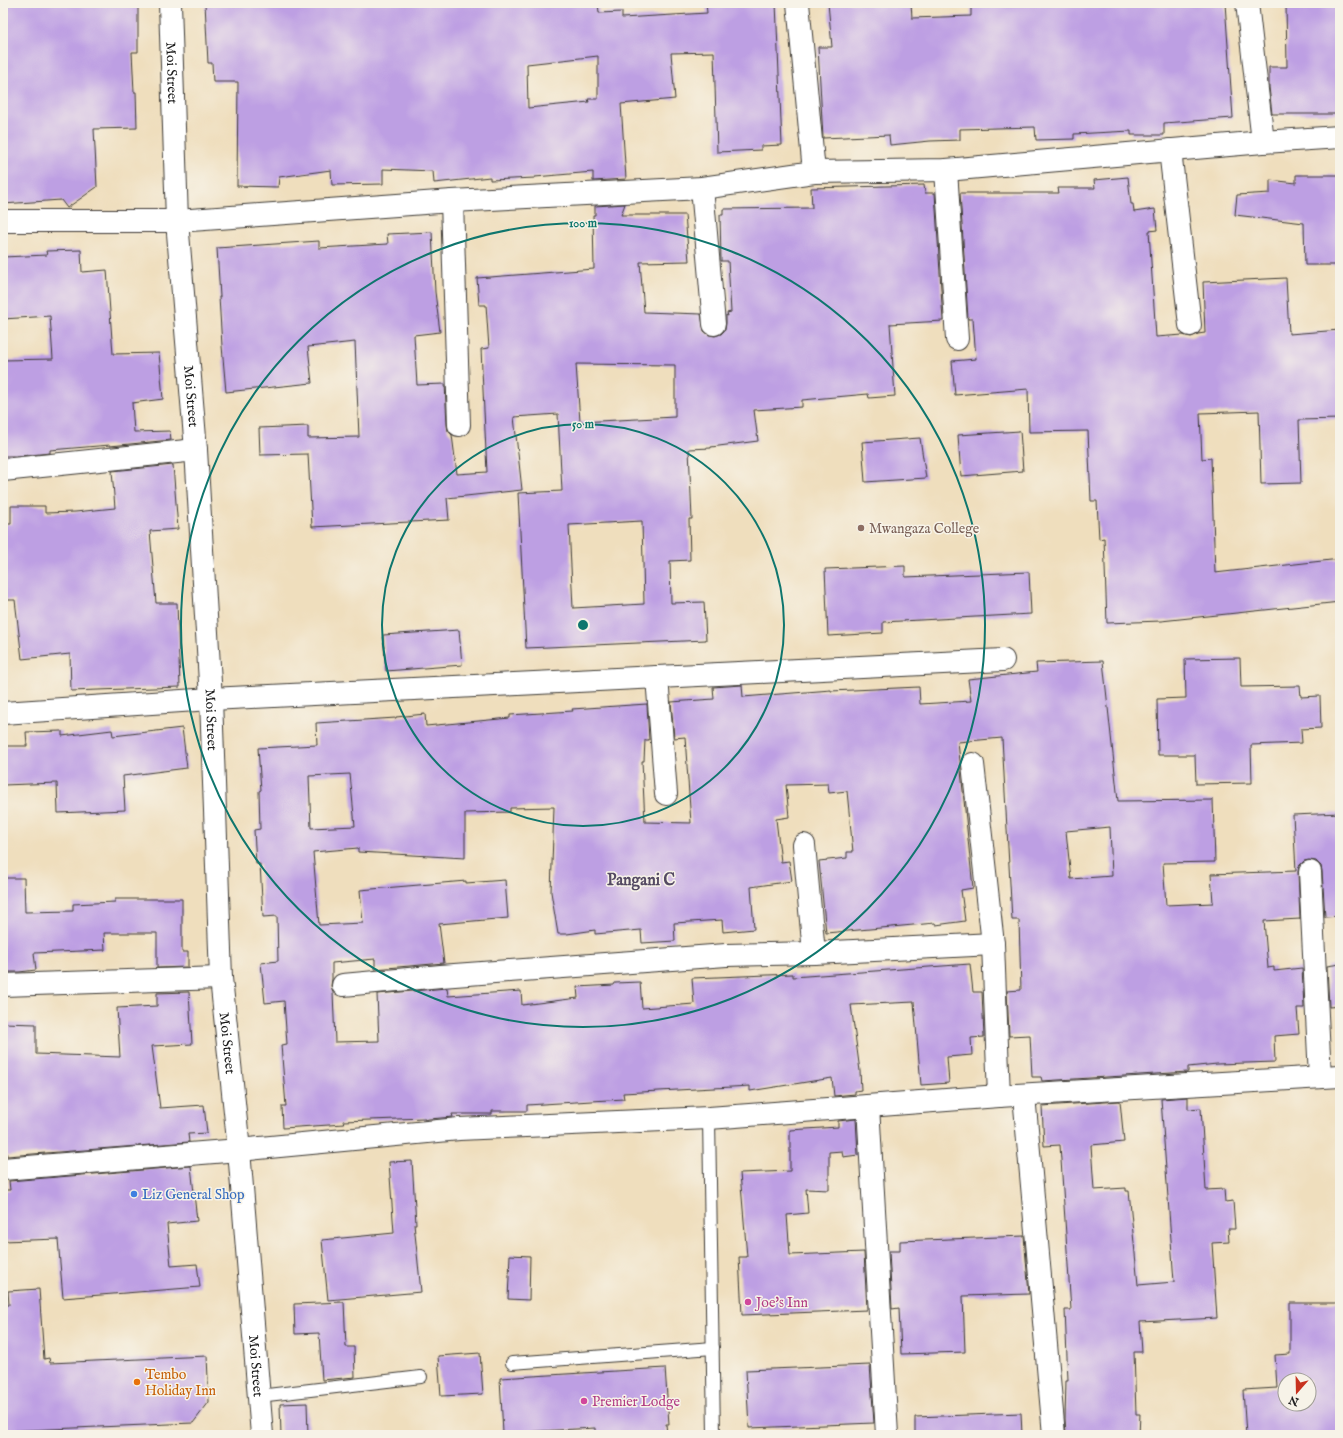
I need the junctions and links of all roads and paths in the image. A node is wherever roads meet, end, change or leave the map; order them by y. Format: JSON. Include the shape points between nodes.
{"nodes":[{"id":1,"x":170,"y":3,"type":"edge"},
{"id":2,"x":798,"y":3,"type":"edge"},
{"id":3,"x":1247,"y":3,"type":"edge"},
{"id":4,"x":1340,"y":138,"type":"edge"},
{"id":5,"x":1263,"y":142,"type":"junction"},
{"id":6,"x":1170,"y":150,"type":"junction"},
{"id":7,"x":946,"y":170,"type":"junction"},
{"id":8,"x":814,"y":172,"type":"junction"},
{"id":9,"x":702,"y":188,"type":"junction"},
{"id":10,"x":452,"y":201,"type":"junction"},
{"id":11,"x":3,"y":221,"type":"edge"},
{"id":12,"x":178,"y":221,"type":"junction"},
{"id":13,"x":714,"y":324,"type":"dead end"},
{"id":14,"x":1190,"y":325,"type":"dead end"},
{"id":15,"x":957,"y":339,"type":"dead end"},
{"id":16,"x":459,"y":425,"type":"dead end"},
{"id":17,"x":196,"y":450,"type":"junction"},
{"id":18,"x":3,"y":470,"type":"edge"},
{"id":19,"x":1003,"y":660,"type":"dead end"},
{"id":20,"x":657,"y":677,"type":"junction"},
{"id":21,"x":211,"y":699,"type":"junction"},
{"id":22,"x":3,"y":713,"type":"edge"},
{"id":23,"x":973,"y":764,"type":"dead end"},
{"id":24,"x":666,"y":794,"type":"dead end"},
{"id":25,"x":804,"y":845,"type":"dead end"},
{"id":26,"x":1310,"y":872,"type":"dead end"},
{"id":27,"x":993,"y":944,"type":"junction"},
{"id":28,"x":814,"y":953,"type":"junction"},
{"id":29,"x":221,"y":978,"type":"junction"},
{"id":30,"x":3,"y":985,"type":"edge"},
{"id":31,"x":343,"y":985,"type":"dead end"},
{"id":32,"x":1330,"y":1076,"type":"edge"},
{"id":33,"x":1024,"y":1095,"type":"junction"},
{"id":34,"x":999,"y":1096,"type":"junction"},
{"id":35,"x":868,"y":1106,"type":"junction"},
{"id":36,"x":709,"y":1118,"type":"junction"},
{"id":37,"x":240,"y":1150,"type":"junction"},
{"id":38,"x":3,"y":1169,"type":"edge"},
{"id":39,"x":713,"y":1348,"type":"junction"},
{"id":40,"x":512,"y":1363,"type":"dead end"},
{"id":41,"x":421,"y":1377,"type":"dead end"},
{"id":42,"x":259,"y":1396,"type":"junction"},
{"id":43,"x":262,"y":1435,"type":"edge"},
{"id":44,"x":714,"y":1435,"type":"edge"},
{"id":45,"x":887,"y":1435,"type":"edge"},
{"id":46,"x":1054,"y":1435,"type":"edge"}],
"edges":[{"from":1,"to":12,"type":"street","name":"Moi Street"},
{"from":2,"to":8,"type":"street"},
{"from":3,"to":5,"type":"street"},
{"from":4,"to":5,"type":"street"},
{"from":5,"to":6,"type":"street"},
{"from":6,"to":7,"type":"street"},
{"from":6,"to":14,"type":"street"},
{"from":7,"to":8,"type":"street"},
{"from":7,"to":15,"type":"street"},
{"from":8,"to":9,"type":"street"},
{"from":9,"to":10,"type":"street"},
{"from":9,"to":13,"type":"street"},
{"from":10,"to":12,"type":"street"},
{"from":10,"to":16,"type":"street"},
{"from":11,"to":12,"type":"street"},
{"from":12,"to":17,"type":"street","name":"Moi Street"},
{"from":17,"to":18,"type":"street"},
{"from":17,"to":21,"type":"street","name":"Moi Street"},
{"from":19,"to":20,"type":"street"},
{"from":20,"to":21,"type":"street"},
{"from":20,"to":24,"type":"street"},
{"from":21,"to":22,"type":"street"},
{"from":21,"to":29,"type":"street","name":"Moi Street"},
{"from":23,"to":27,"type":"street"},
{"from":25,"to":28,"type":"street"},
{"from":26,"to":32,"type":"street"},
{"from":27,"to":28,"type":"street"},
{"from":27,"to":34,"type":"street"},
{"from":28,"to":31,"type":"street","via":[[726,955]]},
{"from":29,"to":30,"type":"street"},
{"from":29,"to":37,"type":"street","name":"Moi Street"},
{"from":32,"to":33,"type":"street"},
{"from":33,"to":34,"type":"street"},
{"from":33,"to":46,"type":"street"},
{"from":34,"to":35,"type":"street"},
{"from":35,"to":36,"type":"street"},
{"from":35,"to":45,"type":"street"},
{"from":36,"to":37,"type":"street","via":[[459,1129]]},
{"from":36,"to":39,"type":"lane"},
{"from":37,"to":38,"type":"street"},
{"from":37,"to":42,"type":"street","name":"Moi Street"},
{"from":39,"to":40,"type":"lane"},
{"from":39,"to":44,"type":"lane"},
{"from":41,"to":42,"type":"lane"},
{"from":42,"to":43,"type":"street","name":"Moi Street"}]}
